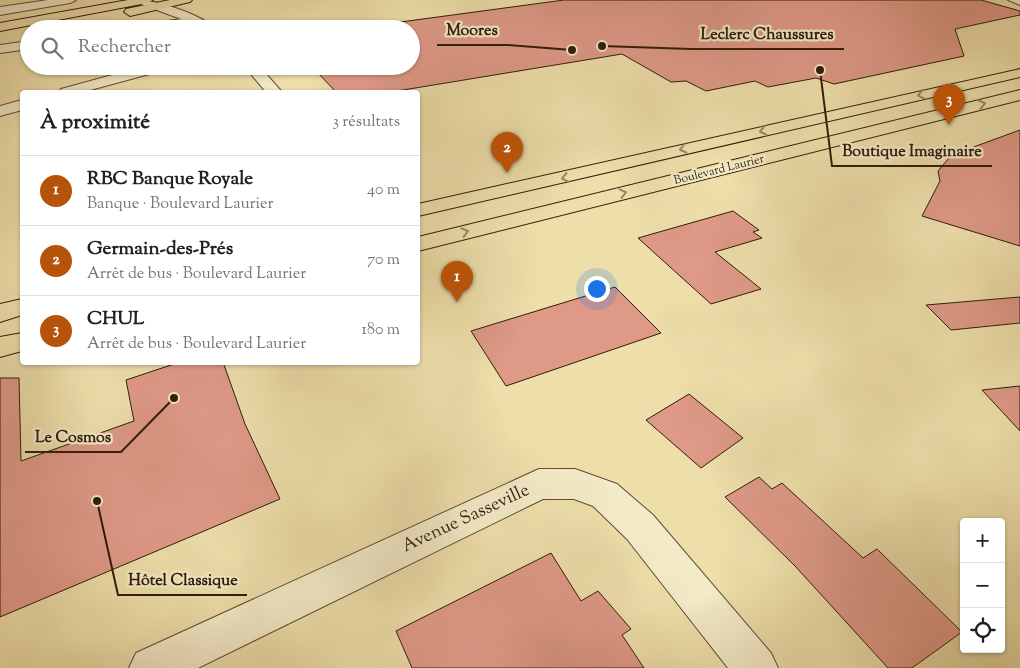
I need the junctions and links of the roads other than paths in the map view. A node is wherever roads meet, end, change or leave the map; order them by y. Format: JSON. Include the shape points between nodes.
{"nodes":[{"id":1,"x":70,"y":0,"type":"edge"},
{"id":2,"x":179,"y":1,"type":"edge"},
{"id":3,"x":148,"y":2,"type":"edge"},
{"id":4,"x":0,"y":11,"type":"edge"},
{"id":5,"x":41,"y":20,"type":"edge"},
{"id":6,"x":77,"y":20,"type":"edge"},
{"id":7,"x":193,"y":20,"type":"edge"},
{"id":8,"x":211,"y":20,"type":"edge"},
{"id":9,"x":20,"y":24,"type":"edge"},
{"id":10,"x":0,"y":27,"type":"edge"},
{"id":11,"x":20,"y":33,"type":"edge"},
{"id":12,"x":0,"y":36,"type":"edge"},
{"id":13,"x":20,"y":46,"type":"edge"},
{"id":14,"x":0,"y":49,"type":"edge"},
{"id":15,"x":1020,"y":73,"type":"edge"},
{"id":16,"x":130,"y":75,"type":"edge"},
{"id":17,"x":259,"y":75,"type":"edge"},
{"id":18,"x":74,"y":90,"type":"edge"},
{"id":19,"x":272,"y":90,"type":"edge"},
{"id":20,"x":1020,"y":95,"type":"edge"},
{"id":21,"x":20,"y":106,"type":"edge"},
{"id":22,"x":0,"y":111,"type":"edge"},
{"id":23,"x":420,"y":210,"type":"edge"},
{"id":24,"x":420,"y":244,"type":"edge"},
{"id":25,"x":20,"y":308,"type":"edge"},
{"id":26,"x":0,"y":313,"type":"edge"},
{"id":27,"x":20,"y":342,"type":"edge"},
{"id":28,"x":0,"y":347,"type":"edge"},
{"id":29,"x":151,"y":668,"type":"edge"},
{"id":30,"x":756,"y":668,"type":"edge"}],
"edges":[{"from":1,"to":4,"type":"street"},
{"from":2,"to":3,"type":"main road"},
{"from":2,"to":8,"type":"street"},
{"from":3,"to":5,"type":"main road"},
{"from":3,"to":6,"type":"main road"},
{"from":3,"to":7,"type":"street"},
{"from":9,"to":10,"type":"main road"},
{"from":11,"to":12,"type":"main road"},
{"from":13,"to":14,"type":"street"},
{"from":15,"to":23,"type":"main road","name":"Boulevard Laurier","one_way":true},
{"from":16,"to":18,"type":"street"},
{"from":17,"to":19,"type":"street"},
{"from":24,"to":20,"type":"main road","name":"Boulevard Laurier","one_way":true},
{"from":21,"to":22,"type":"street"},
{"from":25,"to":26,"type":"main road"},
{"from":27,"to":28,"type":"main road"},
{"from":29,"to":30,"type":"street","name":"Avenue Sasseville","via":[[539,484],[575,484],[604,494],[640,527]]}]}
